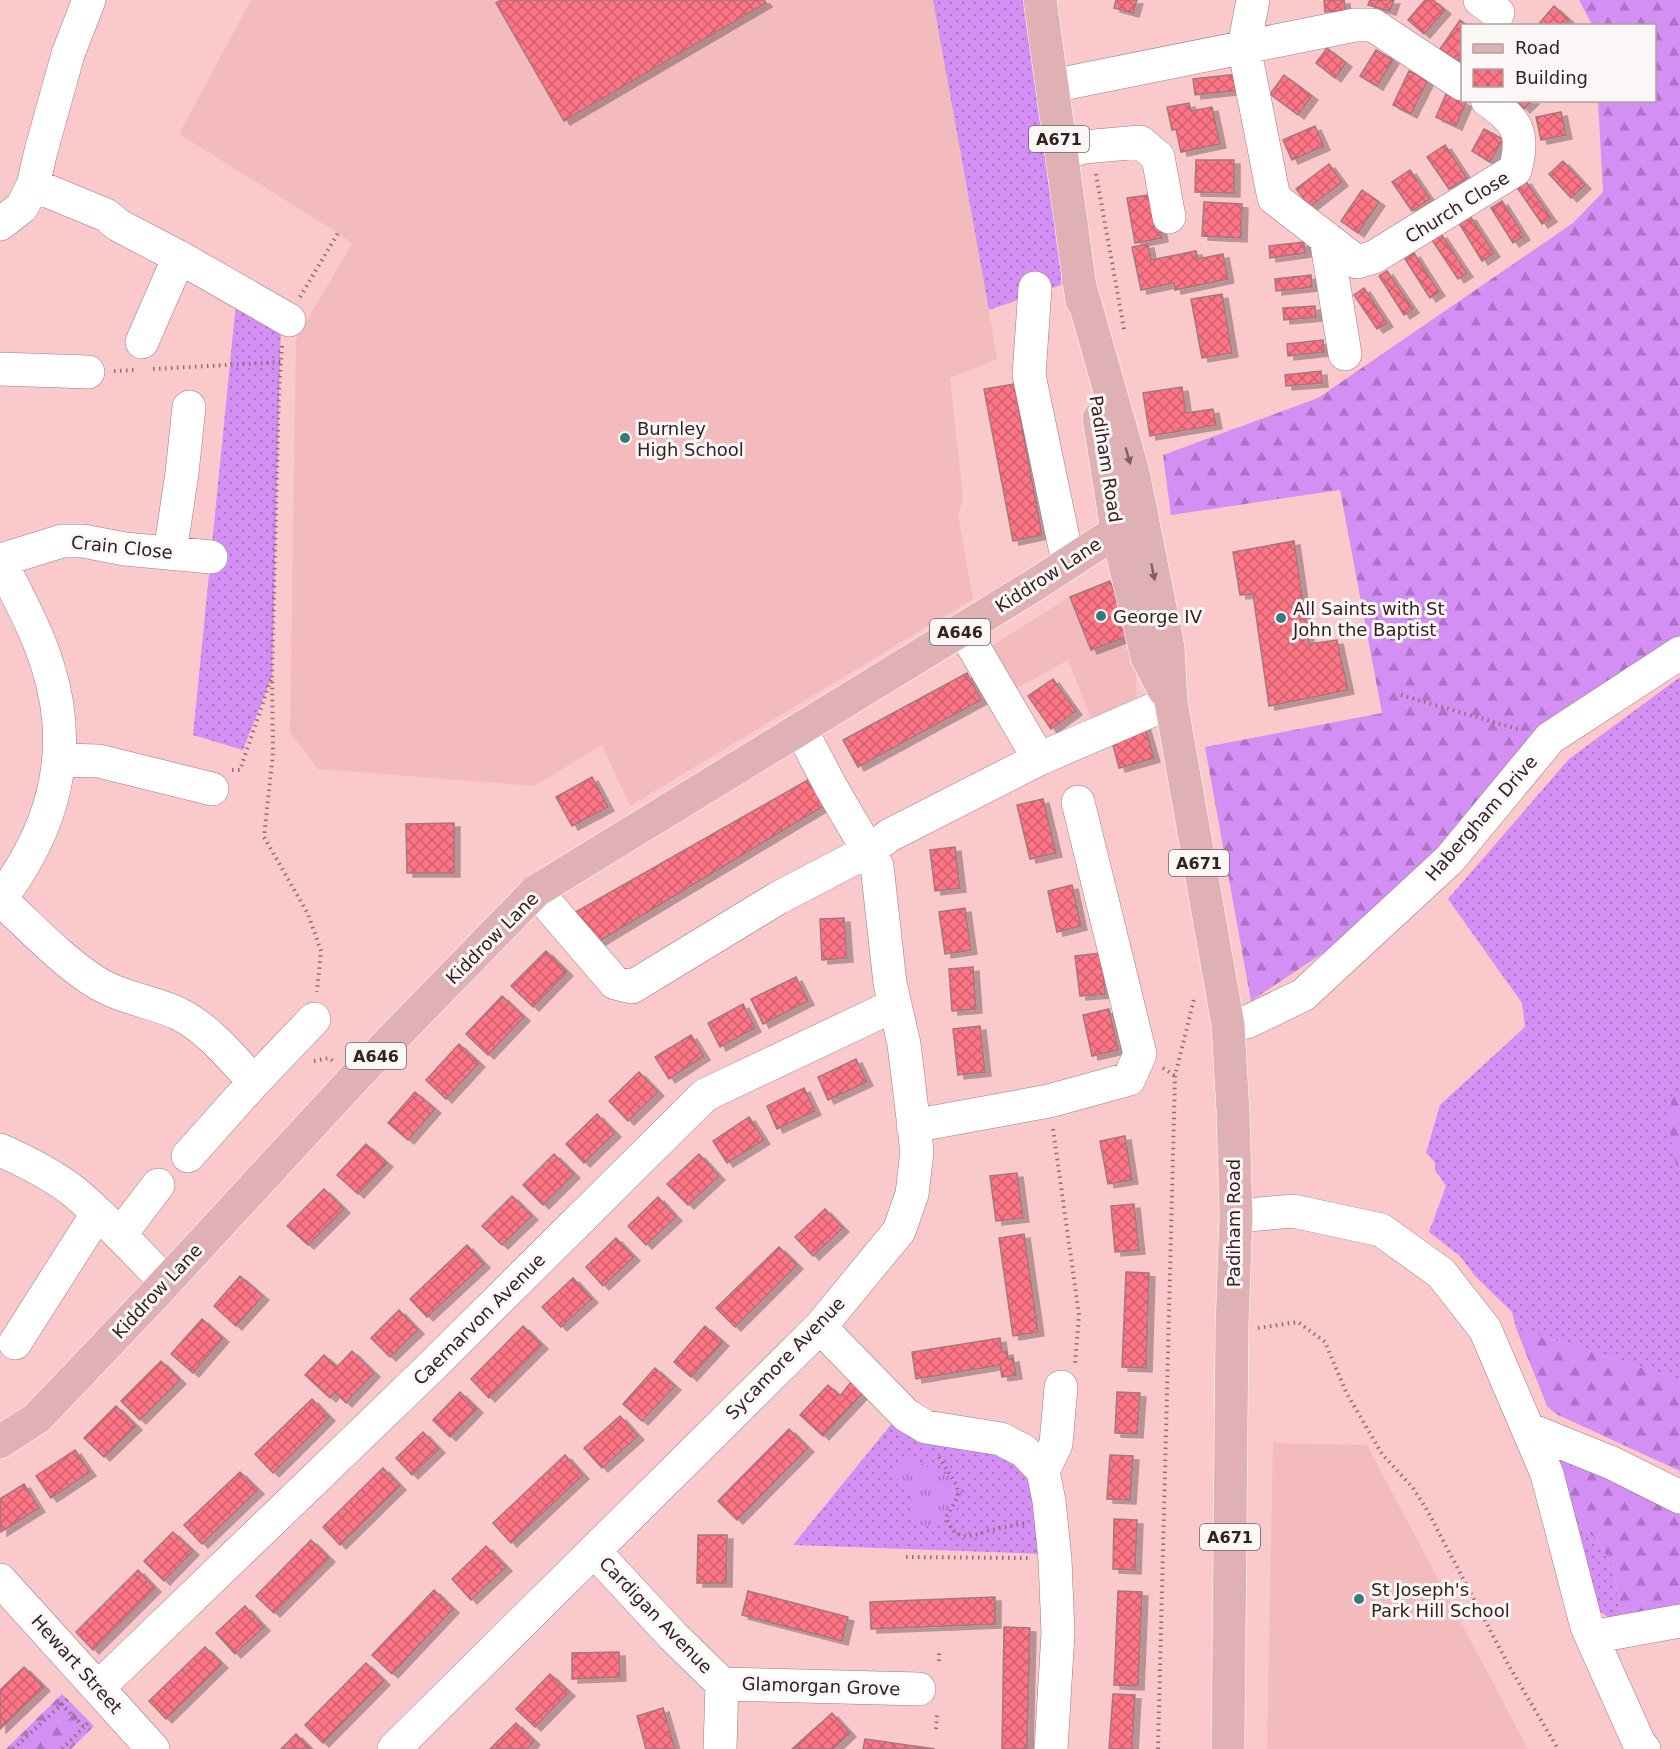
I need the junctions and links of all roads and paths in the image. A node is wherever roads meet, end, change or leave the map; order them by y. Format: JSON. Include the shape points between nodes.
{"nodes":[{"id":1,"x":89,"y":0,"type":"edge"},
{"id":2,"x":1040,"y":0,"type":"edge"},
{"id":3,"x":1253,"y":0,"type":"edge"},
{"id":4,"x":1244,"y":47,"type":"junction"},
{"id":5,"x":1461,"y":83,"type":"edge"},
{"id":6,"x":1052,"y":86,"type":"junction"},
{"id":7,"x":1489,"y":102,"type":"edge"},
{"id":8,"x":1061,"y":154,"type":"junction"},
{"id":9,"x":33,"y":185,"type":"junction"},
{"id":10,"x":1169,"y":217,"type":"dead end"},
{"id":11,"x":0,"y":224,"type":"edge"},
{"id":12,"x":338,"y":233,"type":"dead end"},
{"id":13,"x":1326,"y":238,"type":"junction"},
{"id":14,"x":179,"y":257,"type":"junction"},
{"id":15,"x":1035,"y":288,"type":"dead end"},
{"id":16,"x":289,"y":320,"type":"junction"},
{"id":17,"x":142,"y":342,"type":"dead end"},
{"id":18,"x":1345,"y":354,"type":"dead end"},
{"id":19,"x":281,"y":362,"type":"junction"},
{"id":20,"x":0,"y":369,"type":"edge"},
{"id":21,"x":88,"y":372,"type":"joint"},
{"id":22,"x":189,"y":407,"type":"dead end"},
{"id":23,"x":1129,"y":523,"type":"junction"},
{"id":24,"x":170,"y":553,"type":"junction"},
{"id":25,"x":211,"y":557,"type":"dead end"},
{"id":26,"x":0,"y":560,"type":"edge"},
{"id":27,"x":1068,"y":562,"type":"junction"},
{"id":28,"x":963,"y":629,"type":"junction"},
{"id":29,"x":1680,"y":652,"type":"edge"},
{"id":30,"x":272,"y":675,"type":"junction"},
{"id":31,"x":1401,"y":695,"type":"dead end"},
{"id":32,"x":1171,"y":702,"type":"junction"},
{"id":33,"x":801,"y":730,"type":"junction"},
{"id":34,"x":1550,"y":738,"type":"junction"},
{"id":35,"x":1039,"y":759,"type":"junction"},
{"id":36,"x":60,"y":760,"type":"junction"},
{"id":37,"x":212,"y":789,"type":"joint"},
{"id":38,"x":1078,"y":802,"type":"dead end"},
{"id":39,"x":868,"y":851,"type":"junction"},
{"id":40,"x":536,"y":891,"type":"junction"},
{"id":41,"x":0,"y":899,"type":"edge"},
{"id":42,"x":1195,"y":996,"type":"dead end"},
{"id":43,"x":896,"y":1005,"type":"junction"},
{"id":44,"x":314,"y":1019,"type":"joint"},
{"id":45,"x":1228,"y":1025,"type":"junction"},
{"id":46,"x":254,"y":1082,"type":"junction"},
{"id":47,"x":1049,"y":1101,"type":"junction"},
{"id":48,"x":913,"y":1126,"type":"junction"},
{"id":49,"x":0,"y":1150,"type":"edge"},
{"id":50,"x":188,"y":1155,"type":"dead end"},
{"id":51,"x":158,"y":1185,"type":"dead end"},
{"id":52,"x":1236,"y":1216,"type":"junction"},
{"id":53,"x":108,"y":1224,"type":"junction"},
{"id":54,"x":166,"y":1282,"type":"junction"},
{"id":55,"x":820,"y":1327,"type":"junction"},
{"id":56,"x":1256,"y":1328,"type":"dead end"},
{"id":57,"x":15,"y":1343,"type":"dead end"},
{"id":58,"x":1061,"y":1387,"type":"joint"},
{"id":59,"x":940,"y":1429,"type":"junction"},
{"id":60,"x":1528,"y":1429,"type":"junction"},
{"id":61,"x":0,"y":1442,"type":"edge"},
{"id":62,"x":1043,"y":1471,"type":"junction"},
{"id":63,"x":1680,"y":1497,"type":"edge"},
{"id":64,"x":1052,"y":1523,"type":"junction"},
{"id":65,"x":594,"y":1551,"type":"junction"},
{"id":66,"x":906,"y":1557,"type":"dead end"},
{"id":67,"x":1055,"y":1559,"type":"junction"},
{"id":68,"x":0,"y":1580,"type":"edge"},
{"id":69,"x":1680,"y":1621,"type":"edge"},
{"id":70,"x":1592,"y":1637,"type":"junction"},
{"id":71,"x":939,"y":1649,"type":"dead end"},
{"id":72,"x":939,"y":1661,"type":"dead end"},
{"id":73,"x":722,"y":1684,"type":"junction"},
{"id":74,"x":101,"y":1690,"type":"junction"},
{"id":75,"x":928,"y":1702,"type":"joint"},
{"id":76,"x":84,"y":1726,"type":"dead end"},
{"id":77,"x":936,"y":1729,"type":"dead end"},
{"id":78,"x":13,"y":1749,"type":"edge"},
{"id":79,"x":62,"y":1749,"type":"edge"},
{"id":80,"x":153,"y":1749,"type":"edge"},
{"id":81,"x":394,"y":1749,"type":"edge"},
{"id":82,"x":720,"y":1749,"type":"edge"},
{"id":83,"x":1051,"y":1749,"type":"edge"},
{"id":84,"x":1158,"y":1749,"type":"edge"},
{"id":85,"x":1228,"y":1749,"type":"edge"},
{"id":86,"x":1558,"y":1749,"type":"edge"},
{"id":87,"x":1644,"y":1749,"type":"edge"}],
"edges":[{"from":1,"to":9,"type":"street","via":[[68,54]]},
{"from":2,"to":6,"type":"main road","name":"Padiham Road","number":"A671"},
{"from":3,"to":4,"type":"street"},
{"from":4,"to":5,"type":"street","via":[[1355,25],[1373,25]]},
{"from":4,"to":6,"type":"street"},
{"from":4,"to":13,"type":"street","name":"Church Close","via":[[1275,198]]},
{"from":6,"to":8,"type":"main road","name":"Padiham Road","number":"A671"},
{"from":7,"to":13,"type":"street","name":"Church Close","via":[[1516,125],[1521,151],[1515,170],[1374,257],[1357,262]]},
{"from":8,"to":10,"type":"street","via":[[1084,147],[1140,142],[1158,158]]},
{"from":8,"to":23,"type":"main road","name":"Padiham Road","number":"A671","via":[[1078,279],[1133,472]]},
{"from":9,"to":11,"type":"street","via":[[22,207]]},
{"from":9,"to":14,"type":"street","via":[[106,215]]},
{"from":12,"to":16,"type":"path"},
{"from":13,"to":18,"type":"street"},
{"from":14,"to":16,"type":"street"},
{"from":14,"to":17,"type":"street"},
{"from":15,"to":27,"type":"street","via":[[1029,375]]},
{"from":16,"to":19,"type":"path"},
{"from":19,"to":21,"type":"path"},
{"from":19,"to":30,"type":"path"},
{"from":20,"to":21,"type":"street"},
{"from":22,"to":24,"type":"street"},
{"from":23,"to":27,"type":"main road","name":"Kiddrow Lane","number":"A646"},
{"from":23,"to":32,"type":"main road","name":"Padiham Road","number":"A671","via":[[1147,657]]},
{"from":24,"to":25,"type":"street","name":"Crain Close"},
{"from":24,"to":26,"type":"street","name":"Crain Close","via":[[62,541]]},
{"from":26,"to":36,"type":"street","via":[[48,667],[57,701]]},
{"from":27,"to":28,"type":"main road","name":"Kiddrow Lane","number":"A646"},
{"from":28,"to":33,"type":"main road","name":"Kiddrow Lane","number":"A646"},
{"from":28,"to":35,"type":"street"},
{"from":29,"to":34,"type":"street","name":"Habergham Drive"},
{"from":30,"to":37,"type":"path","via":[[240,770],[219,770]]},
{"from":30,"to":44,"type":"path","via":[[273,753],[264,837],[308,914],[321,951]]},
{"from":31,"to":34,"type":"path"},
{"from":32,"to":35,"type":"street"},
{"from":32,"to":45,"type":"main road","name":"Padiham Road","number":"A671"},
{"from":33,"to":39,"type":"street","name":"Sycamore Avenue"},
{"from":33,"to":40,"type":"main road","name":"Kiddrow Lane","number":"A646"},
{"from":34,"to":45,"type":"street","name":"Habergham Drive","via":[[1450,859],[1303,995],[1247,1022]]},
{"from":35,"to":39,"type":"street","via":[[890,835]]},
{"from":36,"to":37,"type":"street","via":[[99,761]]},
{"from":36,"to":41,"type":"street","via":[[44,822],[21,871]]},
{"from":38,"to":47,"type":"street","via":[[1140,1054],[1128,1079]]},
{"from":39,"to":40,"type":"street","via":[[778,898],[632,987],[615,983]]},
{"from":39,"to":43,"type":"street","name":"Sycamore Avenue","via":[[877,866]]},
{"from":40,"to":54,"type":"main road","name":"Kiddrow Lane","number":"A646","via":[[360,1072]]},
{"from":41,"to":46,"type":"street","via":[[94,981],[191,1021]]},
{"from":42,"to":84,"type":"path","via":[[1175,1076]]},
{"from":43,"to":48,"type":"street","name":"Sycamore Avenue"},
{"from":43,"to":74,"type":"street","name":"Caernarvon Avenue","via":[[705,1095]]},
{"from":44,"to":46,"type":"street"},
{"from":45,"to":52,"type":"main road","name":"Padiham Road","number":"A671"},
{"from":46,"to":50,"type":"street"},
{"from":47,"to":48,"type":"street"},
{"from":47,"to":58,"type":"path","via":[[1079,1315],[1074,1372]]},
{"from":48,"to":55,"type":"street","name":"Sycamore Avenue","via":[[917,1152],[912,1194],[899,1231]]},
{"from":49,"to":53,"type":"street","via":[[72,1191]]},
{"from":51,"to":53,"type":"street"},
{"from":52,"to":60,"type":"street","via":[[1293,1211],[1380,1230],[1441,1273],[1485,1329]]},
{"from":52,"to":85,"type":"main road","name":"Padiham Road","number":"A671"},
{"from":53,"to":54,"type":"street"},
{"from":53,"to":57,"type":"street"},
{"from":54,"to":61,"type":"main road","name":"Kiddrow Lane","number":"A646","via":[[37,1418]]},
{"from":55,"to":59,"type":"street","via":[[906,1415],[926,1427]]},
{"from":55,"to":65,"type":"street","name":"Sycamore Avenue"},
{"from":56,"to":86,"type":"path","via":[[1298,1322],[1325,1342],[1346,1392],[1382,1454],[1413,1488]]},
{"from":58,"to":62,"type":"street","via":[[1056,1444]]},
{"from":59,"to":62,"type":"street","via":[[1001,1439],[1024,1451]]},
{"from":59,"to":64,"type":"path","via":[[938,1455],[957,1486],[958,1497],[946,1517],[950,1527],[961,1536],[970,1537],[1011,1525],[1033,1522],[1041,1527]]},
{"from":60,"to":63,"type":"street","via":[[1612,1463]]},
{"from":60,"to":70,"type":"street","via":[[1547,1474]]},
{"from":62,"to":64,"type":"street"},
{"from":64,"to":67,"type":"street"},
{"from":65,"to":73,"type":"street","name":"Cardigan Avenue"},
{"from":65,"to":81,"type":"street","name":"Sycamore Avenue"},
{"from":66,"to":67,"type":"path"},
{"from":67,"to":83,"type":"street","via":[[1058,1633]]},
{"from":68,"to":74,"type":"street","name":"Hewart Street"},
{"from":69,"to":70,"type":"street"},
{"from":70,"to":87,"type":"street"},
{"from":71,"to":72,"type":"path"},
{"from":73,"to":75,"type":"street","name":"Glamorgan Grove"},
{"from":73,"to":82,"type":"street","name":"Cardigan Avenue"},
{"from":74,"to":78,"type":"path","via":[[69,1697]]},
{"from":74,"to":80,"type":"street","name":"Hewart Street"},
{"from":75,"to":77,"type":"path"},
{"from":76,"to":79,"type":"path"}]}
